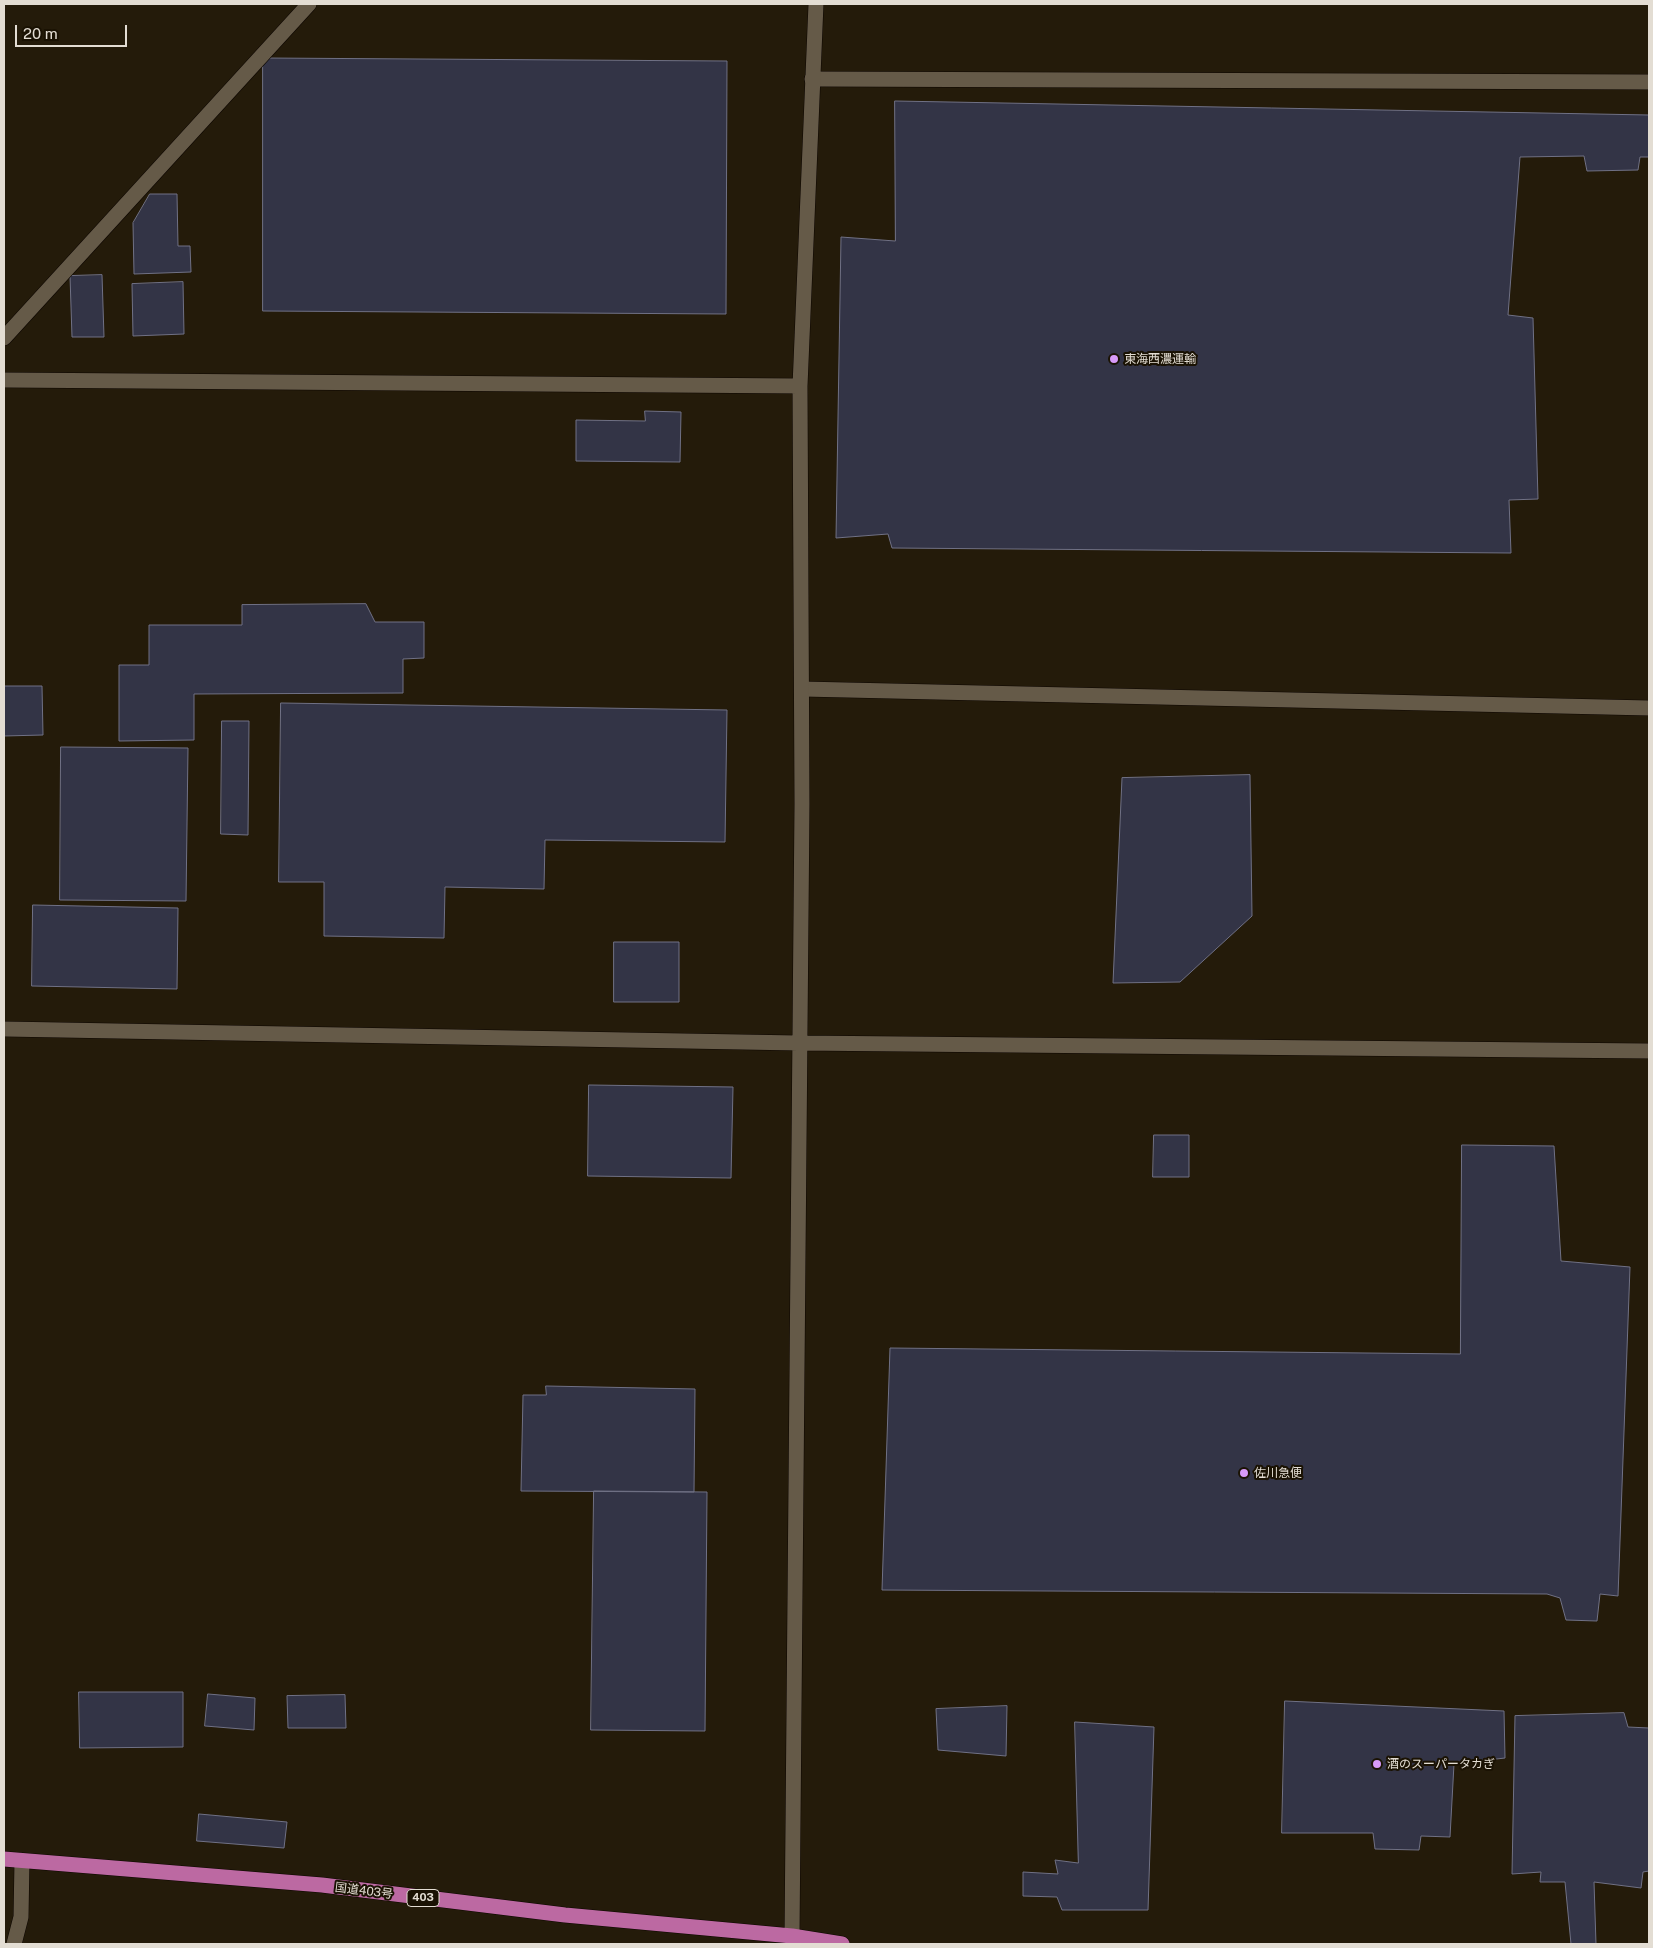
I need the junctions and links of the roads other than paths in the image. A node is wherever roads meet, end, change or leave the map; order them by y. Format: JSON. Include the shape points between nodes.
{"nodes":[{"id":1,"x":308,"y":4,"type":"edge"},
{"id":2,"x":816,"y":4,"type":"edge"},
{"id":3,"x":812,"y":80,"type":"junction"},
{"id":4,"x":1649,"y":82,"type":"edge"},
{"id":5,"x":4,"y":338,"type":"edge"},
{"id":6,"x":4,"y":380,"type":"edge"},
{"id":7,"x":800,"y":386,"type":"junction"},
{"id":8,"x":802,"y":688,"type":"junction"},
{"id":9,"x":1649,"y":708,"type":"edge"},
{"id":10,"x":4,"y":1029,"type":"edge"},
{"id":11,"x":798,"y":1043,"type":"junction"},
{"id":12,"x":1649,"y":1051,"type":"edge"},
{"id":13,"x":4,"y":1859,"type":"edge"},
{"id":14,"x":22,"y":1861,"type":"junction"},
{"id":15,"x":792,"y":1936,"type":"junction"},
{"id":16,"x":14,"y":1944,"type":"edge"},
{"id":17,"x":842,"y":1944,"type":"edge"}],
"edges":[{"from":1,"to":5,"type":"street"},
{"from":2,"to":3,"type":"street"},
{"from":3,"to":4,"type":"street"},
{"from":3,"to":7,"type":"street"},
{"from":6,"to":7,"type":"street"},
{"from":7,"to":8,"type":"street"},
{"from":8,"to":9,"type":"street"},
{"from":8,"to":11,"type":"street"},
{"from":10,"to":11,"type":"street"},
{"from":11,"to":12,"type":"street"},
{"from":11,"to":15,"type":"street"},
{"from":13,"to":14,"type":"highway","name":"国道403号","number":"403"},
{"from":14,"to":15,"type":"highway","name":"国道403号","number":"403","via":[[322,1886],[565,1915]]},
{"from":14,"to":16,"type":"street","via":[[21,1917]]},
{"from":15,"to":17,"type":"highway","name":"国道403号","number":"403"}]}
